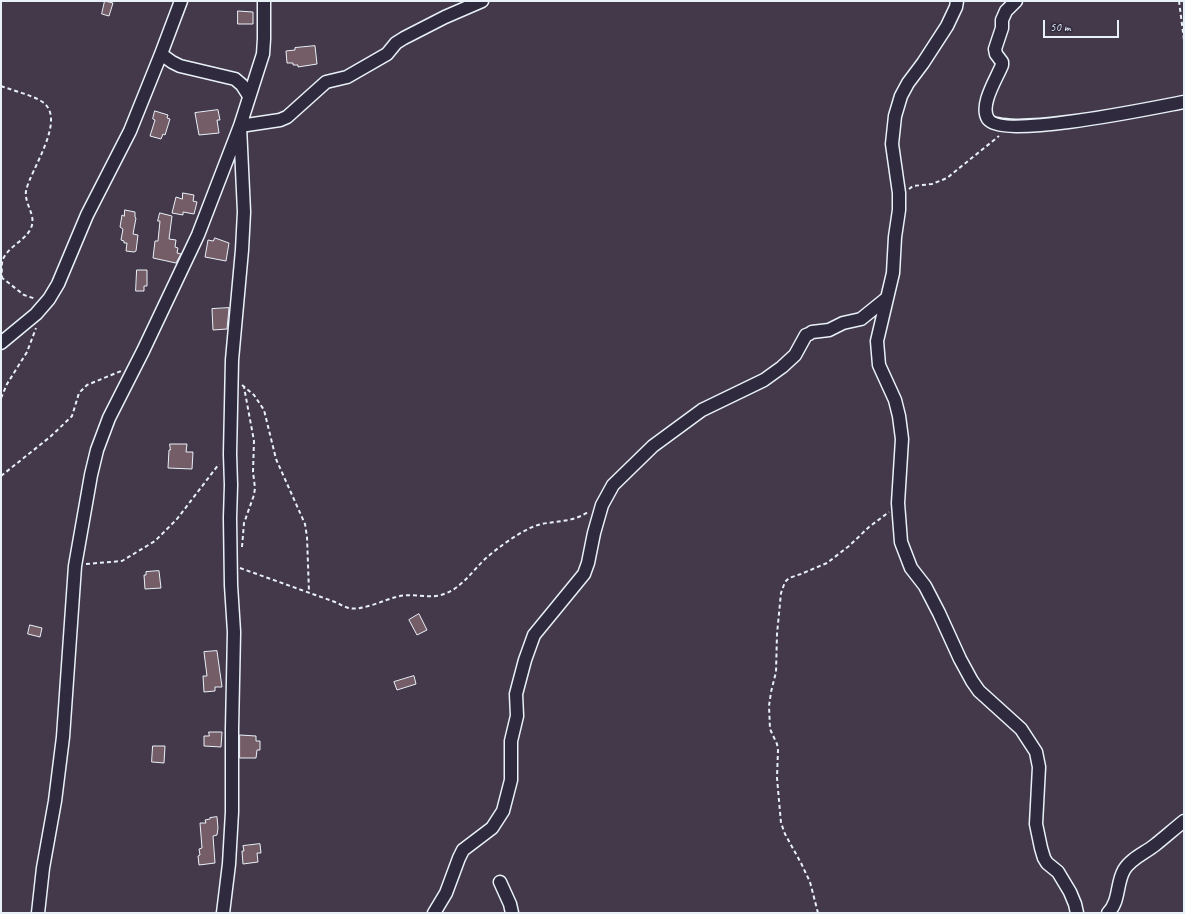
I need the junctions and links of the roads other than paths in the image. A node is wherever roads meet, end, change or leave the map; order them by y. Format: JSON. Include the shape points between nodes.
{"nodes":[{"id":1,"x":181,"y":1,"type":"edge"},
{"id":2,"x":264,"y":1,"type":"edge"},
{"id":3,"x":482,"y":1,"type":"edge"},
{"id":4,"x":956,"y":1,"type":"edge"},
{"id":5,"x":1016,"y":1,"type":"edge"},
{"id":6,"x":161,"y":54,"type":"junction"},
{"id":7,"x":249,"y":96,"type":"junction"},
{"id":8,"x":1184,"y":102,"type":"edge"},
{"id":9,"x":240,"y":126,"type":"junction"},
{"id":10,"x":887,"y":298,"type":"junction"},
{"id":11,"x":1,"y":343,"type":"edge"},
{"id":12,"x":1184,"y":821,"type":"edge"},
{"id":13,"x":500,"y":882,"type":"dead end"},
{"id":14,"x":38,"y":913,"type":"edge"},
{"id":15,"x":223,"y":913,"type":"edge"},
{"id":16,"x":434,"y":913,"type":"edge"},
{"id":17,"x":512,"y":913,"type":"edge"},
{"id":18,"x":1077,"y":913,"type":"edge"},
{"id":19,"x":1108,"y":913,"type":"edge"}],
"edges":[{"from":1,"to":6,"type":"street"},
{"from":2,"to":7,"type":"street","via":[[263,54]]},
{"from":3,"to":9,"type":"street","via":[[404,38],[387,54],[346,77],[324,83],[287,117]]},
{"from":4,"to":10,"type":"street","via":[[956,7],[947,26],[901,96],[895,116],[892,144],[900,210],[893,273]]},
{"from":5,"to":8,"type":"street","via":[[1006,10],[995,49],[1002,65],[988,96],[986,110],[992,123],[1018,126],[1057,124]]},
{"from":6,"to":7,"type":"street","via":[[180,66],[235,79]]},
{"from":6,"to":11,"type":"street","via":[[130,131],[86,215],[58,284],[49,299],[30,320]]},
{"from":7,"to":9,"type":"street"},
{"from":9,"to":14,"type":"street","via":[[198,235],[109,418],[90,475],[75,566],[62,737]]},
{"from":9,"to":15,"type":"street","via":[[244,212],[232,374],[230,454],[234,632],[232,812]]},
{"from":10,"to":16,"type":"street","via":[[861,319],[843,323],[829,330],[812,332],[806,336],[795,355],[782,367],[764,380],[702,410],[653,446],[613,485],[602,505],[584,574],[534,635],[525,660],[516,694],[516,716],[511,741],[511,780],[503,811],[492,828],[463,850],[446,893]]},
{"from":10,"to":18,"type":"street","via":[[877,348],[879,365],[894,400],[902,440],[898,505],[901,542],[911,568],[940,612],[960,659],[979,691],[1021,729],[1036,752],[1039,767],[1036,824],[1040,848],[1047,863],[1058,872],[1073,898]]},
{"from":12,"to":19,"type":"street","via":[[1124,869],[1115,905]]},
{"from":13,"to":17,"type":"street"}]}
